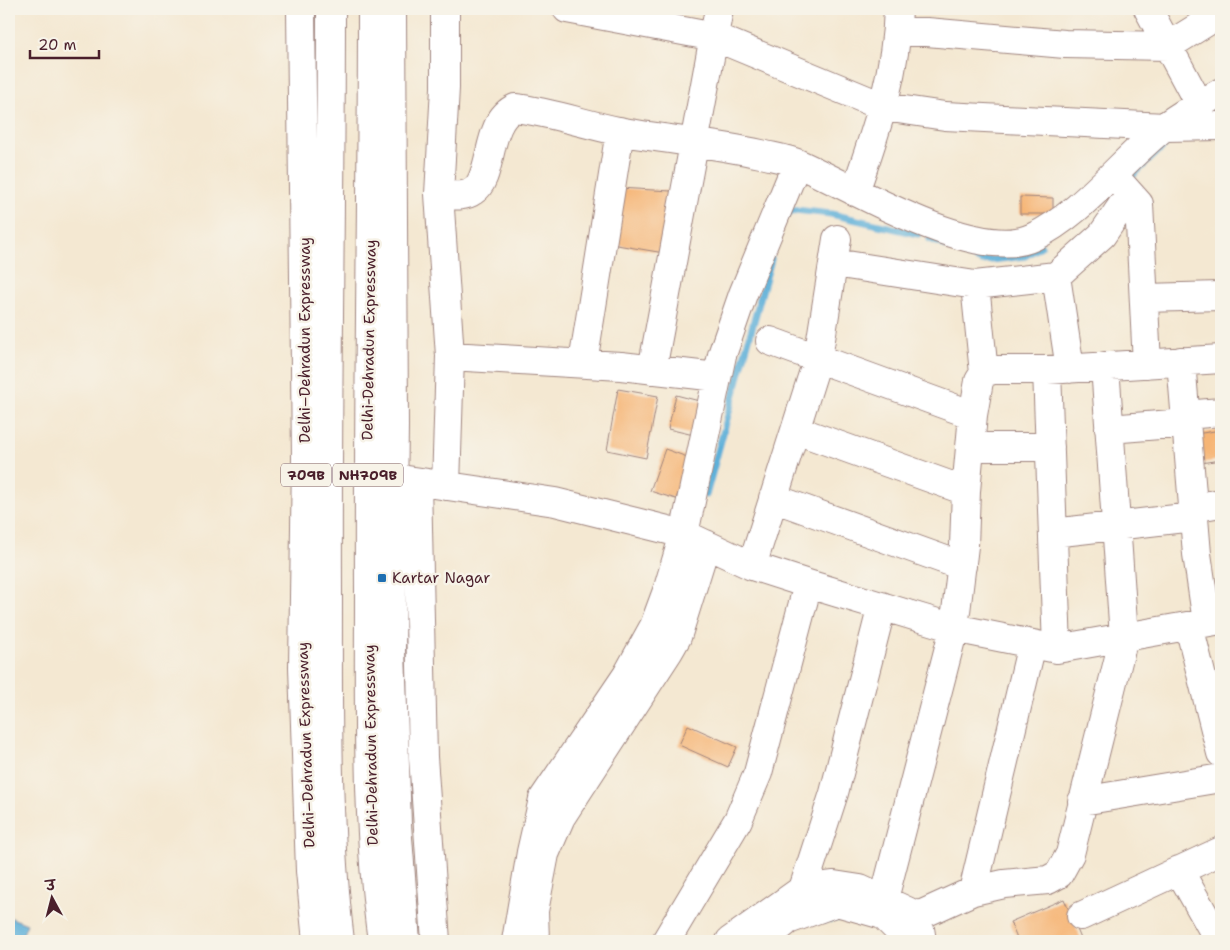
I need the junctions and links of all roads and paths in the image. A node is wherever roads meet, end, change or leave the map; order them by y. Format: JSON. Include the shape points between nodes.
{"nodes":[{"id":1,"x":302,"y":9,"type":"edge"},
{"id":2,"x":331,"y":9,"type":"edge"},
{"id":3,"x":372,"y":9,"type":"edge"},
{"id":4,"x":392,"y":9,"type":"edge"},
{"id":5,"x":445,"y":9,"type":"edge"},
{"id":6,"x":567,"y":9,"type":"edge"},
{"id":7,"x":719,"y":9,"type":"edge"},
{"id":8,"x":1148,"y":9,"type":"edge"},
{"id":9,"x":1221,"y":13,"type":"edge"},
{"id":10,"x":897,"y":20,"type":"edge"},
{"id":11,"x":716,"y":37,"type":"junction"},
{"id":12,"x":1168,"y":46,"type":"junction"},
{"id":13,"x":884,"y":107,"type":"junction"},
{"id":14,"x":1194,"y":116,"type":"edge"},
{"id":15,"x":1221,"y":126,"type":"edge"},
{"id":16,"x":620,"y":131,"type":"junction"},
{"id":17,"x":693,"y":141,"type":"junction"},
{"id":18,"x":797,"y":163,"type":"junction"},
{"id":19,"x":1121,"y":183,"type":"junction"},
{"id":20,"x":855,"y":192,"type":"junction"},
{"id":21,"x":439,"y":194,"type":"junction"},
{"id":22,"x":1056,"y":276,"type":"junction"},
{"id":23,"x":976,"y":285,"type":"junction"},
{"id":24,"x":1221,"y":296,"type":"edge"},
{"id":25,"x":1144,"y":298,"type":"junction"},
{"id":26,"x":770,"y":342,"type":"dead end"},
{"id":27,"x":450,"y":356,"type":"junction"},
{"id":28,"x":818,"y":358,"type":"junction"},
{"id":29,"x":1221,"y":359,"type":"edge"},
{"id":30,"x":1181,"y":361,"type":"junction"},
{"id":31,"x":583,"y":363,"type":"junction"},
{"id":32,"x":1147,"y":364,"type":"junction"},
{"id":33,"x":1105,"y":366,"type":"junction"},
{"id":34,"x":1059,"y":369,"type":"junction"},
{"id":35,"x":652,"y":370,"type":"junction"},
{"id":36,"x":984,"y":373,"type":"junction"},
{"id":37,"x":718,"y":377,"type":"junction"},
{"id":38,"x":1221,"y":412,"type":"edge"},
{"id":39,"x":973,"y":415,"type":"junction"},
{"id":40,"x":1185,"y":419,"type":"junction"},
{"id":41,"x":1109,"y":429,"type":"junction"},
{"id":42,"x":796,"y":430,"type":"junction"},
{"id":43,"x":970,"y":447,"type":"junction"},
{"id":44,"x":1050,"y":447,"type":"junction"},
{"id":45,"x":406,"y":480,"type":"junction"},
{"id":46,"x":446,"y":486,"type":"junction"},
{"id":47,"x":966,"y":491,"type":"junction"},
{"id":48,"x":773,"y":498,"type":"junction"},
{"id":49,"x":1221,"y":504,"type":"edge"},
{"id":50,"x":1193,"y":512,"type":"junction"},
{"id":51,"x":1116,"y":526,"type":"junction"},
{"id":52,"x":1053,"y":533,"type":"junction"},
{"id":53,"x":694,"y":538,"type":"junction"},
{"id":54,"x":752,"y":566,"type":"junction"},
{"id":55,"x":962,"y":566,"type":"junction"},
{"id":56,"x":808,"y":584,"type":"junction"},
{"id":57,"x":882,"y":606,"type":"junction"},
{"id":58,"x":1206,"y":623,"type":"edge"},
{"id":59,"x":954,"y":628,"type":"junction"},
{"id":60,"x":1124,"y":637,"type":"junction"},
{"id":61,"x":1045,"y":646,"type":"junction"},
{"id":62,"x":1221,"y":753,"type":"edge"},
{"id":63,"x":1221,"y":778,"type":"edge"},
{"id":64,"x":1082,"y":801,"type":"junction"},
{"id":65,"x":1221,"y":851,"type":"edge"},
{"id":66,"x":1180,"y":870,"type":"junction"},
{"id":67,"x":803,"y":889,"type":"junction"},
{"id":68,"x":973,"y":891,"type":"junction"},
{"id":69,"x":884,"y":899,"type":"junction"},
{"id":70,"x":1081,"y":916,"type":"dead end"},
{"id":71,"x":920,"y":928,"type":"edge"},
{"id":72,"x":317,"y":941,"type":"edge"},
{"id":73,"x":340,"y":941,"type":"edge"},
{"id":74,"x":382,"y":941,"type":"edge"},
{"id":75,"x":406,"y":941,"type":"edge"},
{"id":76,"x":436,"y":941,"type":"edge"},
{"id":77,"x":516,"y":941,"type":"edge"},
{"id":78,"x":535,"y":941,"type":"edge"},
{"id":79,"x":666,"y":941,"type":"edge"},
{"id":80,"x":730,"y":941,"type":"edge"},
{"id":81,"x":762,"y":941,"type":"edge"},
{"id":82,"x":905,"y":941,"type":"edge"},
{"id":83,"x":1219,"y":941,"type":"edge"}],
"edges":[{"from":1,"to":72,"type":"main road","name":"Delhi–Dehradun Expressway","number":"709B","via":[[306,448],[303,667],[310,871]]},
{"from":2,"to":73,"type":"main road","number":"NH709B","via":[[326,444],[328,718],[332,854]]},
{"from":3,"to":74,"type":"main road","name":"Delhi-Dehradun Expressway","number":"NH709B","via":[[367,444],[369,717],[373,852]]},
{"from":4,"to":45,"type":"main road"},
{"from":5,"to":21,"type":"main road","via":[[445,88]]},
{"from":6,"to":11,"type":"main road"},
{"from":7,"to":11,"type":"main road"},
{"from":8,"to":12,"type":"main road"},
{"from":9,"to":12,"type":"main road"},
{"from":10,"to":12,"type":"main road","via":[[927,32],[1065,44]]},
{"from":10,"to":13,"type":"main road"},
{"from":11,"to":13,"type":"main road"},
{"from":11,"to":17,"type":"main road"},
{"from":12,"to":14,"type":"main road"},
{"from":13,"to":14,"type":"main road","via":[[945,116]]},
{"from":13,"to":20,"type":"main road"},
{"from":14,"to":15,"type":"main road"},
{"from":14,"to":19,"type":"main road"},
{"from":16,"to":17,"type":"main road"},
{"from":16,"to":21,"type":"main road","via":[[515,108],[506,112],[500,122],[474,191],[460,196]]},
{"from":16,"to":31,"type":"main road"},
{"from":17,"to":18,"type":"main road"},
{"from":17,"to":35,"type":"main road"},
{"from":18,"to":20,"type":"main road"},
{"from":18,"to":37,"type":"main road","via":[[742,294],[722,354]]},
{"from":19,"to":20,"type":"main road","via":[[1031,238],[1011,242],[956,236]]},
{"from":19,"to":22,"type":"main road","via":[[1102,235]]},
{"from":19,"to":25,"type":"main road","via":[[1139,204]]},
{"from":21,"to":27,"type":"main road"},
{"from":22,"to":23,"type":"main road"},
{"from":22,"to":34,"type":"main road"},
{"from":23,"to":28,"type":"main road","via":[[836,251]]},
{"from":23,"to":36,"type":"main road"},
{"from":24,"to":25,"type":"main road"},
{"from":25,"to":32,"type":"main road"},
{"from":26,"to":28,"type":"main road"},
{"from":27,"to":31,"type":"main road"},
{"from":27,"to":46,"type":"main road"},
{"from":28,"to":39,"type":"main road"},
{"from":28,"to":42,"type":"main road"},
{"from":29,"to":30,"type":"main road"},
{"from":30,"to":32,"type":"main road"},
{"from":30,"to":40,"type":"main road"},
{"from":31,"to":35,"type":"main road"},
{"from":32,"to":33,"type":"main road"},
{"from":33,"to":34,"type":"main road"},
{"from":33,"to":41,"type":"main road"},
{"from":34,"to":36,"type":"main road","via":[[993,370]]},
{"from":34,"to":44,"type":"main road"},
{"from":35,"to":37,"type":"main road"},
{"from":36,"to":39,"type":"main road","via":[[976,391]]},
{"from":37,"to":53,"type":"main road"},
{"from":38,"to":40,"type":"main road"},
{"from":39,"to":43,"type":"main road"},
{"from":40,"to":41,"type":"main road"},
{"from":40,"to":50,"type":"main road"},
{"from":41,"to":51,"type":"main road"},
{"from":42,"to":47,"type":"main road"},
{"from":42,"to":48,"type":"main road"},
{"from":43,"to":44,"type":"main road"},
{"from":43,"to":47,"type":"main road"},
{"from":44,"to":52,"type":"main road"},
{"from":45,"to":46,"type":"main road"},
{"from":45,"to":75,"type":"main road","via":[[391,650],[397,825]]},
{"from":45,"to":76,"type":"main road"},
{"from":46,"to":53,"type":"main road","via":[[555,502]]},
{"from":47,"to":55,"type":"main road"},
{"from":48,"to":54,"type":"main road"},
{"from":48,"to":55,"type":"main road"},
{"from":49,"to":50,"type":"main road"},
{"from":50,"to":51,"type":"main road"},
{"from":50,"to":58,"type":"main road"},
{"from":51,"to":52,"type":"main road"},
{"from":51,"to":60,"type":"main road"},
{"from":52,"to":61,"type":"main road"},
{"from":53,"to":54,"type":"main road"},
{"from":53,"to":77,"type":"main road","via":[[654,626],[627,675],[543,798]]},
{"from":53,"to":78,"type":"main road","via":[[673,644],[561,817],[545,854],[534,911]]},
{"from":54,"to":56,"type":"main road"},
{"from":55,"to":59,"type":"main road"},
{"from":56,"to":57,"type":"main road"},
{"from":56,"to":79,"type":"main road","via":[[758,773],[738,820]]},
{"from":57,"to":59,"type":"main road"},
{"from":57,"to":67,"type":"main road","via":[[834,793]]},
{"from":58,"to":60,"type":"main road"},
{"from":58,"to":62,"type":"main road"},
{"from":59,"to":61,"type":"main road"},
{"from":59,"to":69,"type":"main road"},
{"from":60,"to":61,"type":"main road"},
{"from":60,"to":64,"type":"main road"},
{"from":61,"to":68,"type":"main road"},
{"from":63,"to":64,"type":"main road"},
{"from":64,"to":68,"type":"main road","via":[[1070,854],[1059,874],[1048,880]]},
{"from":65,"to":66,"type":"main road"},
{"from":66,"to":70,"type":"main road"},
{"from":66,"to":83,"type":"main road"},
{"from":67,"to":69,"type":"main road","via":[[834,885],[860,889]]},
{"from":67,"to":80,"type":"main road"},
{"from":68,"to":71,"type":"main road"},
{"from":69,"to":71,"type":"main road"},
{"from":81,"to":82,"type":"main road","via":[[788,920],[837,902],[883,915],[905,937]]}]}
